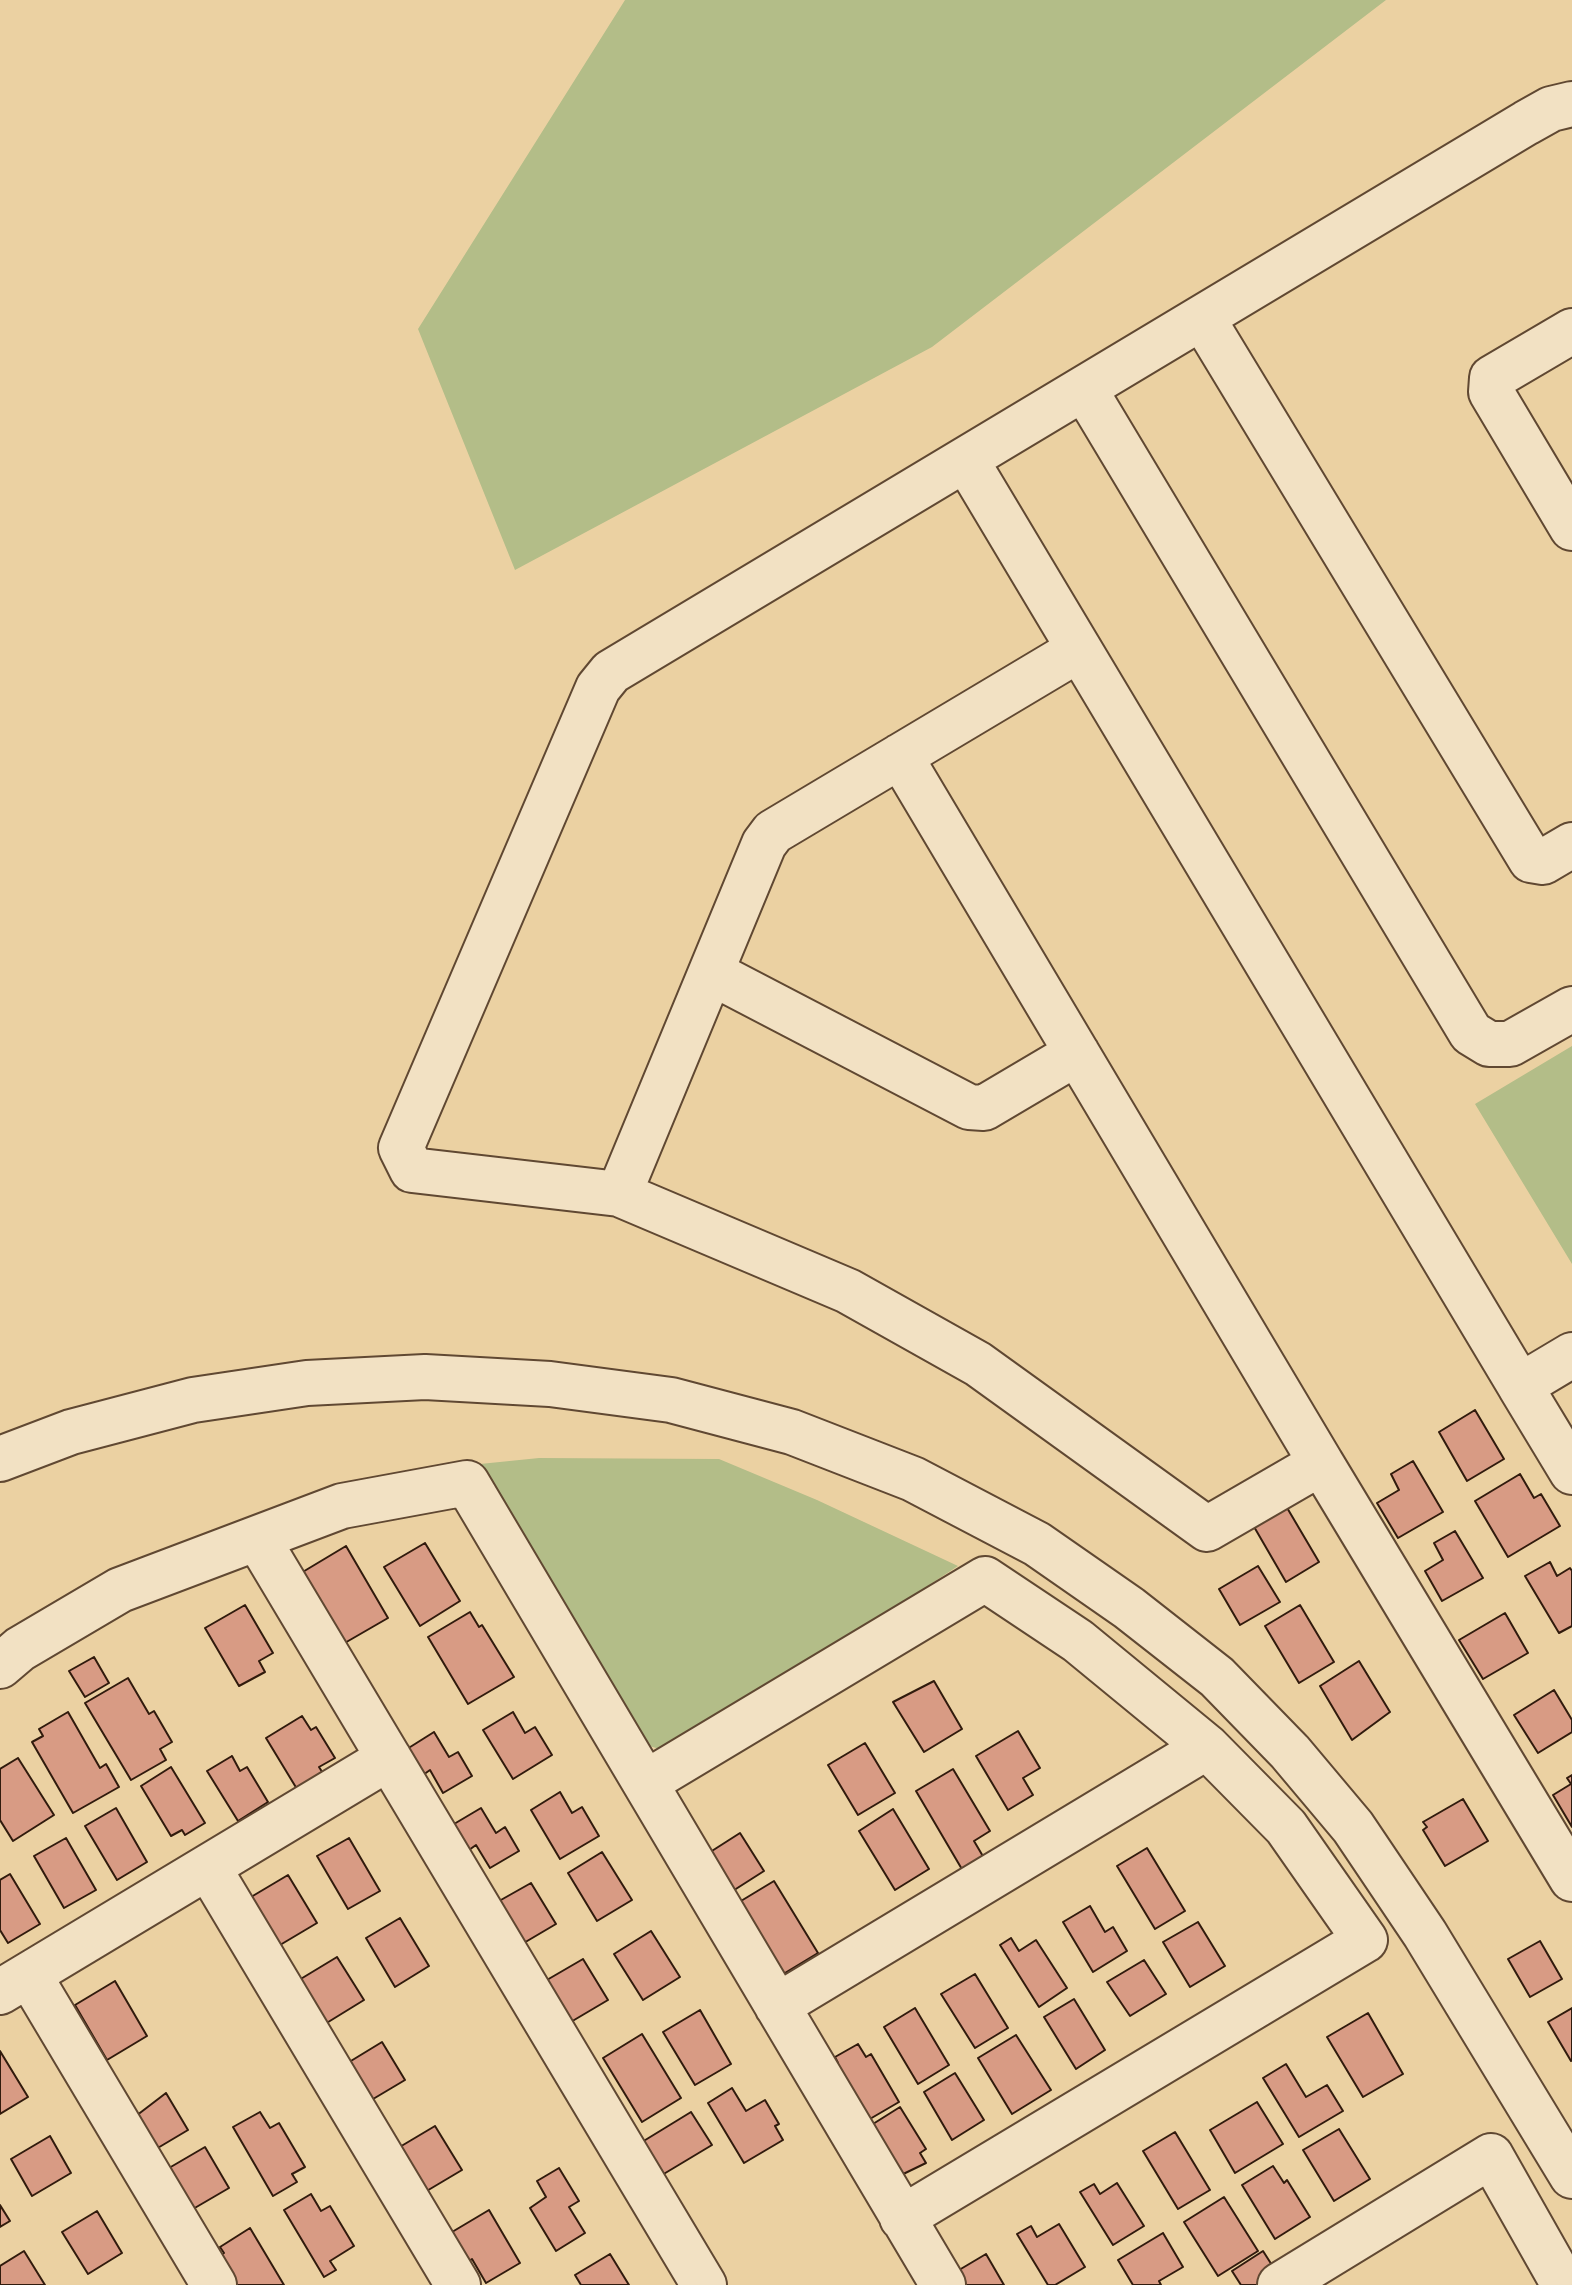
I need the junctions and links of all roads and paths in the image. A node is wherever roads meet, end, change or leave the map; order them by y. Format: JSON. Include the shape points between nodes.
{"nodes":[{"id":1,"x":1572,"y":104,"type":"edge"},
{"id":2,"x":1203,"y":319,"type":"junction"},
{"id":3,"x":1572,"y":331,"type":"edge"},
{"id":4,"x":1085,"y":390,"type":"junction"},
{"id":5,"x":966,"y":460,"type":"junction"},
{"id":6,"x":1572,"y":528,"type":"edge"},
{"id":7,"x":1078,"y":650,"type":"junction"},
{"id":8,"x":900,"y":756,"type":"junction"},
{"id":9,"x":1572,"y":845,"type":"edge"},
{"id":10,"x":712,"y":973,"type":"junction"},
{"id":11,"x":1572,"y":1009,"type":"edge"},
{"id":12,"x":1077,"y":1053,"type":"junction"},
{"id":13,"x":619,"y":1194,"type":"junction"},
{"id":14,"x":1572,"y":1355,"type":"edge"},
{"id":15,"x":1520,"y":1386,"type":"junction"},
{"id":16,"x":0,"y":1459,"type":"edge"},
{"id":17,"x":1321,"y":1463,"type":"junction"},
{"id":18,"x":1572,"y":1472,"type":"edge"},
{"id":19,"x":259,"y":1541,"type":"junction"},
{"id":20,"x":0,"y":1666,"type":"edge"},
{"id":21,"x":1207,"y":1747,"type":"junction"},
{"id":22,"x":389,"y":1758,"type":"junction"},
{"id":23,"x":645,"y":1783,"type":"junction"},
{"id":24,"x":208,"y":1867,"type":"junction"},
{"id":25,"x":1572,"y":1879,"type":"edge"},
{"id":26,"x":14,"y":1983,"type":"edge"},
{"id":27,"x":777,"y":2006,"type":"junction"},
{"id":28,"x":1572,"y":2176,"type":"edge"},
{"id":29,"x":902,"y":2218,"type":"junction"},
{"id":30,"x":214,"y":2285,"type":"edge"},
{"id":31,"x":458,"y":2285,"type":"edge"},
{"id":32,"x":704,"y":2285,"type":"edge"},
{"id":33,"x":943,"y":2285,"type":"edge"},
{"id":34,"x":1280,"y":2285,"type":"edge"},
{"id":35,"x":1564,"y":2285,"type":"edge"}],
"edges":[{"from":1,"to":2,"type":"street","via":[[1526,123]]},
{"from":2,"to":4,"type":"street"},
{"from":2,"to":9,"type":"street","via":[[1531,860],[1543,862]]},
{"from":3,"to":6,"type":"street","via":[[1492,378],[1491,392]]},
{"from":4,"to":5,"type":"street"},
{"from":4,"to":11,"type":"street","via":[[1471,1033],[1489,1044],[1510,1044]]},
{"from":5,"to":7,"type":"street"},
{"from":5,"to":13,"type":"street","via":[[611,672],[598,688],[401,1148],[412,1170]]},
{"from":7,"to":8,"type":"street"},
{"from":7,"to":15,"type":"street"},
{"from":8,"to":10,"type":"street","via":[[773,832]]},
{"from":8,"to":12,"type":"street"},
{"from":10,"to":12,"type":"street","via":[[969,1107],[984,1108]]},
{"from":10,"to":13,"type":"street"},
{"from":12,"to":17,"type":"street"},
{"from":13,"to":17,"type":"street","via":[[892,1313],[978,1364],[1207,1529]]},
{"from":14,"to":15,"type":"street"},
{"from":15,"to":18,"type":"street"},
{"from":16,"to":28,"type":"street","via":[[71,1432],[193,1400],[307,1383],[425,1377],[550,1384],[671,1400],[792,1432],[913,1479],[1037,1544],[1129,1608],[1217,1677],[1290,1752],[1353,1827],[1425,1934]]},
{"from":17,"to":25,"type":"street"},
{"from":19,"to":20,"type":"street","via":[[120,1590]]},
{"from":19,"to":22,"type":"street"},
{"from":19,"to":23,"type":"street","via":[[342,1506],[467,1483]]},
{"from":21,"to":23,"type":"street","via":[[1078,1641],[985,1579]]},
{"from":21,"to":27,"type":"street"},
{"from":21,"to":29,"type":"street","via":[[1286,1827],[1365,1940]]},
{"from":22,"to":24,"type":"street"},
{"from":22,"to":32,"type":"street"},
{"from":23,"to":27,"type":"street"},
{"from":24,"to":26,"type":"street"},
{"from":24,"to":31,"type":"street"},
{"from":26,"to":30,"type":"street"},
{"from":27,"to":29,"type":"street"},
{"from":29,"to":33,"type":"street"},
{"from":34,"to":35,"type":"street","via":[[1491,2156]]}]}
